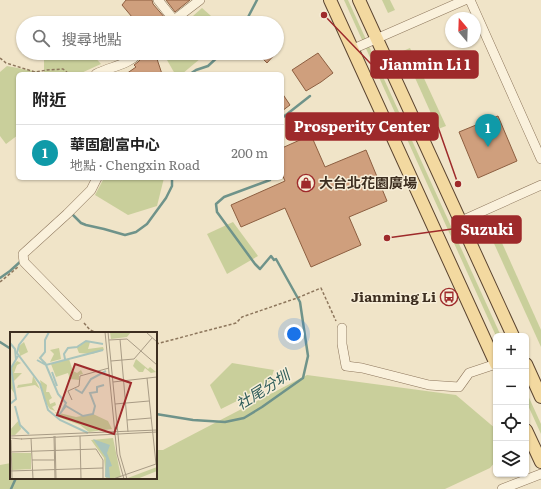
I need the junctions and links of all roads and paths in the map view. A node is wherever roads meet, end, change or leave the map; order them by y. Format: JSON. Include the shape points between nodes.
{"nodes":[{"id":1,"x":158,"y":0,"type":"edge"},
{"id":2,"x":200,"y":0,"type":"edge"},
{"id":3,"x":330,"y":0,"type":"edge"},
{"id":4,"x":359,"y":0,"type":"edge"},
{"id":5,"x":465,"y":0,"type":"edge"},
{"id":6,"x":470,"y":0,"type":"edge"},
{"id":7,"x":169,"y":16,"type":"edge"},
{"id":8,"x":179,"y":16,"type":"edge"},
{"id":9,"x":377,"y":39,"type":"junction"},
{"id":10,"x":353,"y":49,"type":"junction"},
{"id":11,"x":0,"y":58,"type":"edge"},
{"id":12,"x":130,"y":60,"type":"edge"},
{"id":13,"x":35,"y":72,"type":"edge"},
{"id":14,"x":35,"y":72,"type":"edge"},
{"id":15,"x":67,"y":72,"type":"edge"},
{"id":16,"x":100,"y":72,"type":"edge"},
{"id":17,"x":541,"y":159,"type":"edge"},
{"id":18,"x":96,"y":180,"type":"edge"},
{"id":19,"x":541,"y":185,"type":"edge"},
{"id":20,"x":461,"y":221,"type":"junction"},
{"id":21,"x":24,"y":262,"type":"junction"},
{"id":22,"x":0,"y":282,"type":"edge"},
{"id":23,"x":77,"y":316,"type":"joint"},
{"id":24,"x":342,"y":328,"type":"joint"},
{"id":25,"x":95,"y":332,"type":"edge"},
{"id":26,"x":512,"y":333,"type":"edge"},
{"id":27,"x":157,"y":344,"type":"edge"},
{"id":28,"x":493,"y":357,"type":"edge"},
{"id":29,"x":493,"y":365,"type":"edge"},
{"id":30,"x":528,"y":369,"type":"edge"},
{"id":31,"x":541,"y":397,"type":"edge"},
{"id":32,"x":529,"y":436,"type":"edge"},
{"id":33,"x":541,"y":462,"type":"edge"},
{"id":34,"x":541,"y":474,"type":"edge"},
{"id":35,"x":502,"y":489,"type":"edge"}],
"edges":[{"from":1,"to":7,"type":"street"},
{"from":2,"to":8,"type":"street"},
{"from":3,"to":10,"type":"main road"},
{"from":4,"to":9,"type":"main road"},
{"from":5,"to":9,"type":"street"},
{"from":6,"to":17,"type":"street"},
{"from":9,"to":10,"type":"street"},
{"from":9,"to":20,"type":"main road"},
{"from":10,"to":28,"type":"main road"},
{"from":11,"to":14,"type":"path","via":[[6,63]]},
{"from":12,"to":16,"type":"street"},
{"from":13,"to":15,"type":"path","via":[[63,69]]},
{"from":18,"to":21,"type":"street","via":[[91,190],[23,254]]},
{"from":19,"to":20,"type":"street"},
{"from":20,"to":26,"type":"main road"},
{"from":21,"to":22,"type":"path"},
{"from":21,"to":23,"type":"street"},
{"from":23,"to":25,"type":"path"},
{"from":24,"to":27,"type":"path","via":[[337,323],[321,288],[242,317],[236,323]]},
{"from":24,"to":29,"type":"street","via":[[346,366],[429,385],[459,387],[469,373]]},
{"from":30,"to":31,"type":"main road"},
{"from":32,"to":33,"type":"main road"},
{"from":34,"to":35,"type":"street"}]}
